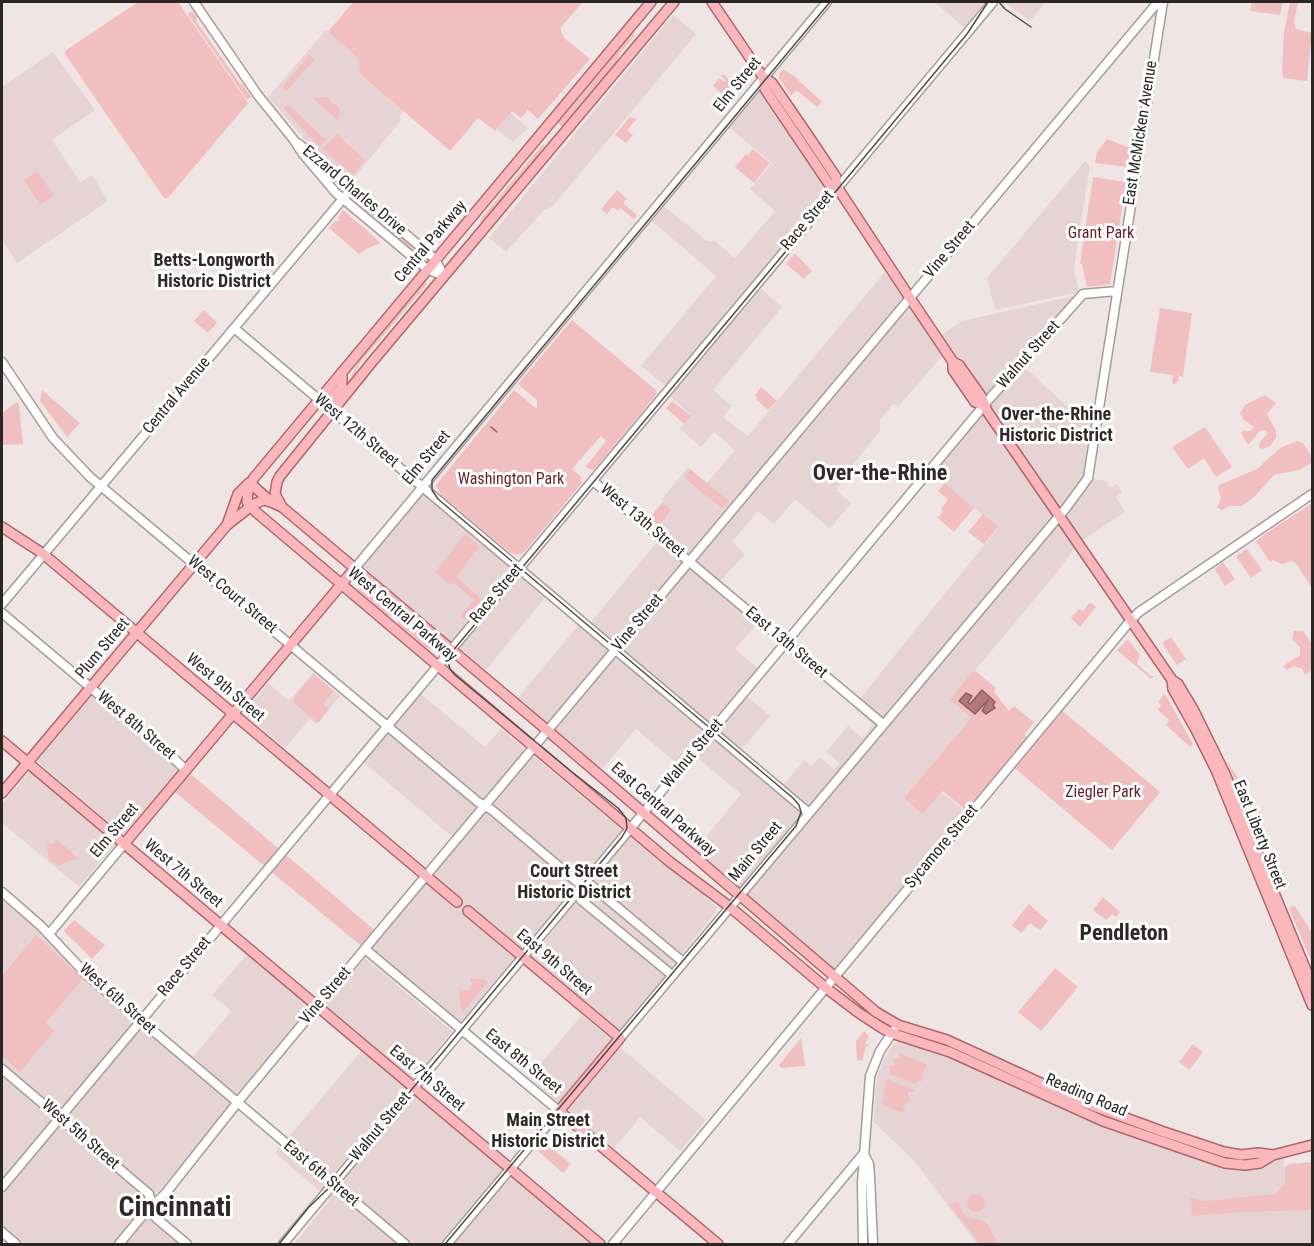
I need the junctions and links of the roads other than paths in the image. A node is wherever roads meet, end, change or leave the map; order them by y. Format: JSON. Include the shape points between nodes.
{"nodes":[{"id":1,"x":194,"y":2,"type":"edge"},
{"id":2,"x":651,"y":2,"type":"edge"},
{"id":3,"x":674,"y":2,"type":"edge"},
{"id":4,"x":711,"y":2,"type":"edge"},
{"id":5,"x":827,"y":2,"type":"edge"},
{"id":6,"x":993,"y":2,"type":"edge"},
{"id":7,"x":1158,"y":2,"type":"edge"},
{"id":8,"x":1163,"y":2,"type":"edge"},
{"id":9,"x":1142,"y":21,"type":"junction"},
{"id":10,"x":1158,"y":30,"type":"junction"},
{"id":11,"x":763,"y":77,"type":"junction"},
{"id":12,"x":294,"y":140,"type":"junction"},
{"id":13,"x":837,"y":187,"type":"junction"},
{"id":14,"x":352,"y":188,"type":"junction"},
{"id":15,"x":343,"y":199,"type":"junction"},
{"id":16,"x":435,"y":259,"type":"junction"},
{"id":17,"x":426,"y":269,"type":"junction"},
{"id":18,"x":444,"y":276,"type":"junction"},
{"id":19,"x":1117,"y":291,"type":"junction"},
{"id":20,"x":910,"y":298,"type":"junction"},
{"id":21,"x":234,"y":328,"type":"junction"},
{"id":22,"x":2,"y":362,"type":"edge"},
{"id":23,"x":326,"y":406,"type":"junction"},
{"id":24,"x":984,"y":406,"type":"junction"},
{"id":25,"x":1088,"y":478,"type":"joint"},
{"id":26,"x":593,"y":480,"type":"junction"},
{"id":27,"x":250,"y":483,"type":"junction"},
{"id":28,"x":101,"y":486,"type":"junction"},
{"id":29,"x":422,"y":488,"type":"junction"},
{"id":30,"x":1312,"y":494,"type":"edge"},
{"id":31,"x":271,"y":502,"type":"junction"},
{"id":32,"x":250,"y":507,"type":"junction"},
{"id":33,"x":282,"y":507,"type":"junction"},
{"id":34,"x":1059,"y":515,"type":"junction"},
{"id":35,"x":227,"y":525,"type":"junction"},
{"id":36,"x":2,"y":527,"type":"edge"},
{"id":37,"x":42,"y":554,"type":"junction"},
{"id":38,"x":690,"y":561,"type":"junction"},
{"id":39,"x":196,"y":564,"type":"junction"},
{"id":40,"x":355,"y":568,"type":"junction"},
{"id":41,"x":518,"y":568,"type":"junction"},
{"id":42,"x":341,"y":583,"type":"junction"},
{"id":43,"x":2,"y":604,"type":"edge"},
{"id":44,"x":2,"y":613,"type":"edge"},
{"id":45,"x":1131,"y":620,"type":"junction"},
{"id":46,"x":136,"y":633,"type":"junction"},
{"id":47,"x":787,"y":642,"type":"junction"},
{"id":48,"x":291,"y":644,"type":"junction"},
{"id":49,"x":451,"y":649,"type":"junction"},
{"id":50,"x":616,"y":650,"type":"junction"},
{"id":51,"x":438,"y":665,"type":"junction"},
{"id":52,"x":1172,"y":680,"type":"junction"},
{"id":53,"x":90,"y":687,"type":"junction"},
{"id":54,"x":233,"y":714,"type":"junction"},
{"id":55,"x":883,"y":724,"type":"junction"},
{"id":56,"x":387,"y":725,"type":"junction"},
{"id":57,"x":548,"y":731,"type":"junction"},
{"id":58,"x":712,"y":731,"type":"junction"},
{"id":59,"x":2,"y":741,"type":"edge"},
{"id":60,"x":535,"y":746,"type":"junction"},
{"id":61,"x":27,"y":762,"type":"junction"},
{"id":62,"x":186,"y":770,"type":"junction"},
{"id":63,"x":2,"y":793,"type":"edge"},
{"id":64,"x":329,"y":794,"type":"junction"},
{"id":65,"x":485,"y":806,"type":"junction"},
{"id":66,"x":644,"y":813,"type":"junction"},
{"id":67,"x":809,"y":813,"type":"junction"},
{"id":68,"x":631,"y":829,"type":"junction"},
{"id":69,"x":124,"y":844,"type":"junction"},
{"id":70,"x":427,"y":876,"type":"junction"},
{"id":71,"x":582,"y":886,"type":"junction"},
{"id":72,"x":2,"y":891,"type":"edge"},
{"id":73,"x":740,"y":896,"type":"junction"},
{"id":74,"x":457,"y":902,"type":"dead end"},
{"id":75,"x":730,"y":907,"type":"junction"},
{"id":76,"x":468,"y":911,"type":"dead end"},
{"id":77,"x":220,"y":925,"type":"junction"},
{"id":78,"x":50,"y":934,"type":"junction"},
{"id":79,"x":365,"y":949,"type":"junction"},
{"id":80,"x":524,"y":957,"type":"junction"},
{"id":81,"x":683,"y":962,"type":"junction"},
{"id":82,"x":672,"y":975,"type":"junction"},
{"id":83,"x":835,"y":977,"type":"junction"},
{"id":84,"x":1312,"y":985,"type":"edge"},
{"id":85,"x":826,"y":988,"type":"junction"},
{"id":86,"x":1312,"y":1005,"type":"edge"},
{"id":87,"x":317,"y":1007,"type":"junction"},
{"id":88,"x":140,"y":1021,"type":"junction"},
{"id":89,"x":898,"y":1025,"type":"junction"},
{"id":90,"x":462,"y":1030,"type":"junction"},
{"id":91,"x":891,"y":1033,"type":"junction"},
{"id":92,"x":620,"y":1038,"type":"junction"},
{"id":93,"x":2,"y":1069,"type":"edge"},
{"id":94,"x":414,"y":1088,"type":"junction"},
{"id":95,"x":237,"y":1103,"type":"junction"},
{"id":96,"x":559,"y":1111,"type":"junction"},
{"id":97,"x":59,"y":1118,"type":"junction"},
{"id":98,"x":1312,"y":1145,"type":"edge"},
{"id":99,"x":864,"y":1153,"type":"junction"},
{"id":100,"x":1273,"y":1155,"type":"junction"},
{"id":101,"x":510,"y":1169,"type":"junction"},
{"id":102,"x":333,"y":1185,"type":"junction"},
{"id":103,"x":2,"y":1187,"type":"edge"},
{"id":104,"x":656,"y":1192,"type":"junction"},
{"id":105,"x":153,"y":1205,"type":"junction"},
{"id":106,"x":2,"y":1232,"type":"edge"},
{"id":107,"x":16,"y":1245,"type":"edge"},
{"id":108,"x":119,"y":1245,"type":"edge"},
{"id":109,"x":187,"y":1245,"type":"edge"},
{"id":110,"x":283,"y":1245,"type":"edge"},
{"id":111,"x":405,"y":1245,"type":"edge"},
{"id":112,"x":447,"y":1245,"type":"edge"},
{"id":113,"x":600,"y":1245,"type":"edge"},
{"id":114,"x":613,"y":1245,"type":"edge"},
{"id":115,"x":718,"y":1245,"type":"edge"},
{"id":116,"x":788,"y":1245,"type":"edge"},
{"id":117,"x":863,"y":1245,"type":"edge"},
{"id":118,"x":873,"y":1245,"type":"edge"}],
"edges":[{"from":1,"to":12,"type":"street","name":"Ezzard Charles Drive"},
{"from":2,"to":16,"type":"main road","name":"Central Parkway"},
{"from":3,"to":18,"type":"main road","name":"Central Parkway"},
{"from":4,"to":11,"type":"main road","name":"East Liberty Street"},
{"from":5,"to":11,"type":"street","name":"Elm Street"},
{"from":6,"to":13,"type":"street","name":"Race Street"},
{"from":7,"to":9,"type":"street","name":"Vine Street"},
{"from":8,"to":10,"type":"street","name":"East McMicken Avenue"},
{"from":9,"to":10,"type":"street"},
{"from":9,"to":20,"type":"street","name":"Vine Street"},
{"from":10,"to":19,"type":"street","name":"East McMicken Avenue"},
{"from":11,"to":13,"type":"main road","name":"East Liberty Street","via":[[772,83],[836,177]]},
{"from":11,"to":29,"type":"street","name":"Elm Street"},
{"from":12,"to":14,"type":"street","name":"Ezzard Charles Drive"},
{"from":12,"to":15,"type":"street","name":"Ezzard Charles Drive"},
{"from":13,"to":20,"type":"main road","name":"East Liberty Street"},
{"from":13,"to":26,"type":"street","name":"Race Street"},
{"from":14,"to":15,"type":"street","name":"Central Avenue"},
{"from":14,"to":16,"type":"street","name":"Ezzard Charles Drive"},
{"from":15,"to":17,"type":"street","name":"Ezzard Charles Drive"},
{"from":15,"to":21,"type":"street","name":"Central Avenue"},
{"from":16,"to":17,"type":"main road","name":"Central Parkway"},
{"from":16,"to":18,"type":"street","name":"Ezzard Charles Drive"},
{"from":17,"to":18,"type":"street","name":"Ezzard Charles Drive"},
{"from":17,"to":23,"type":"main road","name":"Central Parkway","via":[[342,372]]},
{"from":18,"to":23,"type":"main road","name":"Central Parkway"},
{"from":19,"to":24,"type":"street","name":"Walnut Street","via":[[1083,294]]},
{"from":19,"to":25,"type":"street","name":"East McMicken Avenue"},
{"from":20,"to":24,"type":"main road","name":"East Liberty Street","via":[[981,396]]},
{"from":20,"to":38,"type":"street","name":"Vine Street"},
{"from":21,"to":23,"type":"street","name":"West 12th Street"},
{"from":21,"to":28,"type":"street","name":"Central Avenue"},
{"from":22,"to":28,"type":"street","name":"West Court Street","via":[[53,438]]},
{"from":23,"to":27,"type":"main road","name":"Central Parkway"},
{"from":23,"to":29,"type":"street","name":"West 12th Street"},
{"from":23,"to":33,"type":"main road","name":"Central Parkway","via":[[277,482],[275,494]]},
{"from":24,"to":34,"type":"main road","name":"East Liberty Street"},
{"from":24,"to":47,"type":"street","name":"Walnut Street"},
{"from":25,"to":34,"type":"street","name":"Main Street"},
{"from":26,"to":38,"type":"street","name":"West 13th Street"},
{"from":26,"to":41,"type":"street","name":"Race Street"},
{"from":27,"to":31,"type":"main road","name":"West Central Parkway"},
{"from":27,"to":32,"type":"main road"},
{"from":27,"to":35,"type":"main road","name":"Central Parkway","via":[[238,495]]},
{"from":28,"to":37,"type":"street","name":"Central Avenue"},
{"from":28,"to":39,"type":"street","name":"West Court Street"},
{"from":29,"to":40,"type":"street","name":"Elm Street"},
{"from":29,"to":41,"type":"street","name":"West 12th Street"},
{"from":30,"to":45,"type":"street","name":"Sycamore Street"},
{"from":31,"to":32,"type":"main road","via":[[259,501]]},
{"from":31,"to":33,"type":"main road","name":"West Central Parkway"},
{"from":32,"to":35,"type":"main road"},
{"from":32,"to":42,"type":"main road","name":"West Central Parkway"},
{"from":33,"to":40,"type":"main road","name":"West Central Parkway"},
{"from":34,"to":45,"type":"main road","name":"East Liberty Street"},
{"from":34,"to":55,"type":"street","name":"Main Street"},
{"from":35,"to":39,"type":"main road","name":"Plum Street"},
{"from":36,"to":37,"type":"main road","name":"West 9th Street"},
{"from":37,"to":43,"type":"street","name":"Central Avenue"},
{"from":37,"to":46,"type":"main road","name":"West 9th Street"},
{"from":38,"to":47,"type":"street","name":"East 13th Street"},
{"from":38,"to":50,"type":"street","name":"Vine Street"},
{"from":39,"to":46,"type":"main road","name":"Plum Street"},
{"from":39,"to":48,"type":"street","name":"West Court Street"},
{"from":40,"to":42,"type":"main road","name":"Elm Street"},
{"from":40,"to":49,"type":"main road","name":"West Central Parkway"},
{"from":41,"to":49,"type":"street","name":"Race Street"},
{"from":41,"to":50,"type":"street","name":"West 12th Street"},
{"from":42,"to":48,"type":"main road","name":"Elm Street"},
{"from":42,"to":51,"type":"main road","name":"West Central Parkway"},
{"from":44,"to":53,"type":"street","name":"West 8th Street"},
{"from":45,"to":52,"type":"main road","name":"East Liberty Street"},
{"from":45,"to":83,"type":"street","name":"Sycamore Street"},
{"from":46,"to":53,"type":"main road","name":"Plum Street"},
{"from":46,"to":54,"type":"main road","name":"West 9th Street"},
{"from":47,"to":55,"type":"street","name":"East 13th Street"},
{"from":47,"to":58,"type":"street","name":"Walnut Street"},
{"from":48,"to":54,"type":"main road","name":"Elm Street"},
{"from":48,"to":56,"type":"street","name":"West Court Street"},
{"from":49,"to":51,"type":"street","name":"Race Street"},
{"from":49,"to":57,"type":"main road","name":"West Central Parkway"},
{"from":50,"to":57,"type":"street","name":"Vine Street"},
{"from":50,"to":58,"type":"street","name":"West 12th Street"},
{"from":51,"to":56,"type":"street","name":"Race Street"},
{"from":51,"to":60,"type":"main road","name":"West Central Parkway"},
{"from":52,"to":84,"type":"main road","name":"East Liberty Street","via":[[1193,709],[1221,765]]},
{"from":52,"to":86,"type":"main road","name":"East Liberty Street","via":[[1173,689],[1216,770]]},
{"from":53,"to":61,"type":"main road","name":"Plum Street"},
{"from":53,"to":62,"type":"street","name":"West 8th Street"},
{"from":54,"to":62,"type":"main road","name":"Elm Street"},
{"from":54,"to":64,"type":"main road","name":"West 9th Street"},
{"from":55,"to":67,"type":"street","name":"Main Street"},
{"from":56,"to":64,"type":"street","name":"Race Street"},
{"from":56,"to":65,"type":"street","name":"West Court Street"},
{"from":57,"to":60,"type":"street","name":"Vine Street"},
{"from":57,"to":66,"type":"main road","name":"East Central Parkway"},
{"from":58,"to":66,"type":"street","name":"Walnut Street"},
{"from":58,"to":67,"type":"street","name":"West 12th Street"},
{"from":59,"to":61,"type":"main road","name":"West 7th Street"},
{"from":60,"to":65,"type":"street","name":"Vine Street"},
{"from":60,"to":68,"type":"main road","name":"East Central Parkway"},
{"from":61,"to":63,"type":"main road","name":"Plum Street"},
{"from":61,"to":69,"type":"main road","name":"West 7th Street"},
{"from":62,"to":69,"type":"main road","name":"Elm Street"},
{"from":64,"to":70,"type":"main road","name":"West 9th Street"},
{"from":64,"to":77,"type":"street","name":"Race Street"},
{"from":65,"to":70,"type":"street","name":"Vine Street"},
{"from":65,"to":71,"type":"street","name":"West Court Street"},
{"from":66,"to":68,"type":"street","name":"Walnut Street"},
{"from":66,"to":73,"type":"main road","name":"East Central Parkway"},
{"from":67,"to":73,"type":"street","name":"Main Street"},
{"from":68,"to":71,"type":"street","name":"Walnut Street"},
{"from":68,"to":75,"type":"main road","name":"East Central Parkway"},
{"from":69,"to":77,"type":"main road","name":"West 7th Street"},
{"from":69,"to":78,"type":"street","name":"Elm Street"},
{"from":70,"to":74,"type":"main road"},
{"from":70,"to":79,"type":"street","name":"Vine Street"},
{"from":71,"to":80,"type":"street","name":"Walnut Street"},
{"from":71,"to":81,"type":"street","via":[[592,886]]},
{"from":71,"to":82,"type":"street","via":[[581,900]]},
{"from":72,"to":78,"type":"street","name":"West 6th Street"},
{"from":73,"to":75,"type":"street","name":"Main Street"},
{"from":73,"to":83,"type":"main road","name":"East Central Parkway"},
{"from":75,"to":81,"type":"street","name":"Main Street"},
{"from":75,"to":85,"type":"main road","name":"East Central Parkway"},
{"from":76,"to":80,"type":"main road","name":"East 9th Street"},
{"from":77,"to":87,"type":"main road","name":"West 7th Street"},
{"from":77,"to":88,"type":"street","name":"Race Street"},
{"from":78,"to":88,"type":"street","name":"West 6th Street","via":[[84,972]]},
{"from":79,"to":87,"type":"street","name":"Vine Street"},
{"from":79,"to":90,"type":"street","name":"East 8th Street"},
{"from":80,"to":90,"type":"street","name":"Walnut Street"},
{"from":80,"to":92,"type":"main road","name":"East 9th Street"},
{"from":81,"to":82,"type":"street","name":"Main Street"},
{"from":82,"to":92,"type":"street","name":"Main Street"},
{"from":83,"to":85,"type":"street","name":"Sycamore Street"},
{"from":83,"to":89,"type":"main road","name":"East Central Parkway"},
{"from":85,"to":91,"type":"main road","name":"East Central Parkway"},
{"from":85,"to":104,"type":"street","name":"Sycamore Street"},
{"from":87,"to":94,"type":"main road","name":"East 7th Street"},
{"from":87,"to":95,"type":"street","name":"Vine Street"},
{"from":88,"to":95,"type":"street","name":"West 6th Street"},
{"from":88,"to":97,"type":"street","name":"Race Street"},
{"from":89,"to":91,"type":"street"},
{"from":89,"to":100,"type":"main road","name":"Reading Road","via":[[947,1040],[1080,1101],[1184,1139],[1240,1155]]},
{"from":90,"to":94,"type":"street","name":"Walnut Street"},
{"from":90,"to":96,"type":"street","name":"East 8th Street"},
{"from":91,"to":99,"type":"street","via":[[870,1076]]},
{"from":91,"to":100,"type":"main road","name":"Reading Road","via":[[950,1052],[1103,1121],[1204,1157],[1245,1165],[1260,1163]]},
{"from":92,"to":96,"type":"main road","name":"Main Street"},
{"from":93,"to":97,"type":"street","name":"West 5th Street"},
{"from":94,"to":101,"type":"main road","name":"East 7th Street"},
{"from":94,"to":102,"type":"street","name":"Walnut Street"},
{"from":95,"to":102,"type":"street","name":"East 6th Street"},
{"from":95,"to":105,"type":"street","name":"Vine Street","via":[[194,1160]]},
{"from":96,"to":101,"type":"street","name":"Main Street"},
{"from":96,"to":104,"type":"main road","name":"East 8th Street"},
{"from":97,"to":103,"type":"street","name":"Race Street"},
{"from":97,"to":105,"type":"street","name":"West 5th Street","via":[[149,1194]]},
{"from":98,"to":100,"type":"main road","name":"Reading Road"},
{"from":99,"to":116,"type":"street"},
{"from":99,"to":117,"type":"street"},
{"from":99,"to":118,"type":"street","via":[[869,1164]]},
{"from":101,"to":112,"type":"street","name":"Main Street"},
{"from":101,"to":113,"type":"main road","name":"East 7th Street"},
{"from":102,"to":110,"type":"street","name":"Walnut Street"},
{"from":102,"to":111,"type":"street","name":"East 6th Street"},
{"from":104,"to":114,"type":"street","name":"Sycamore Street"},
{"from":104,"to":115,"type":"main road","name":"East 8th Street"},
{"from":105,"to":108,"type":"street","name":"Vine Street"},
{"from":105,"to":109,"type":"street","name":"West 5th Street","via":[[156,1218]]},
{"from":106,"to":107,"type":"street"}]}
